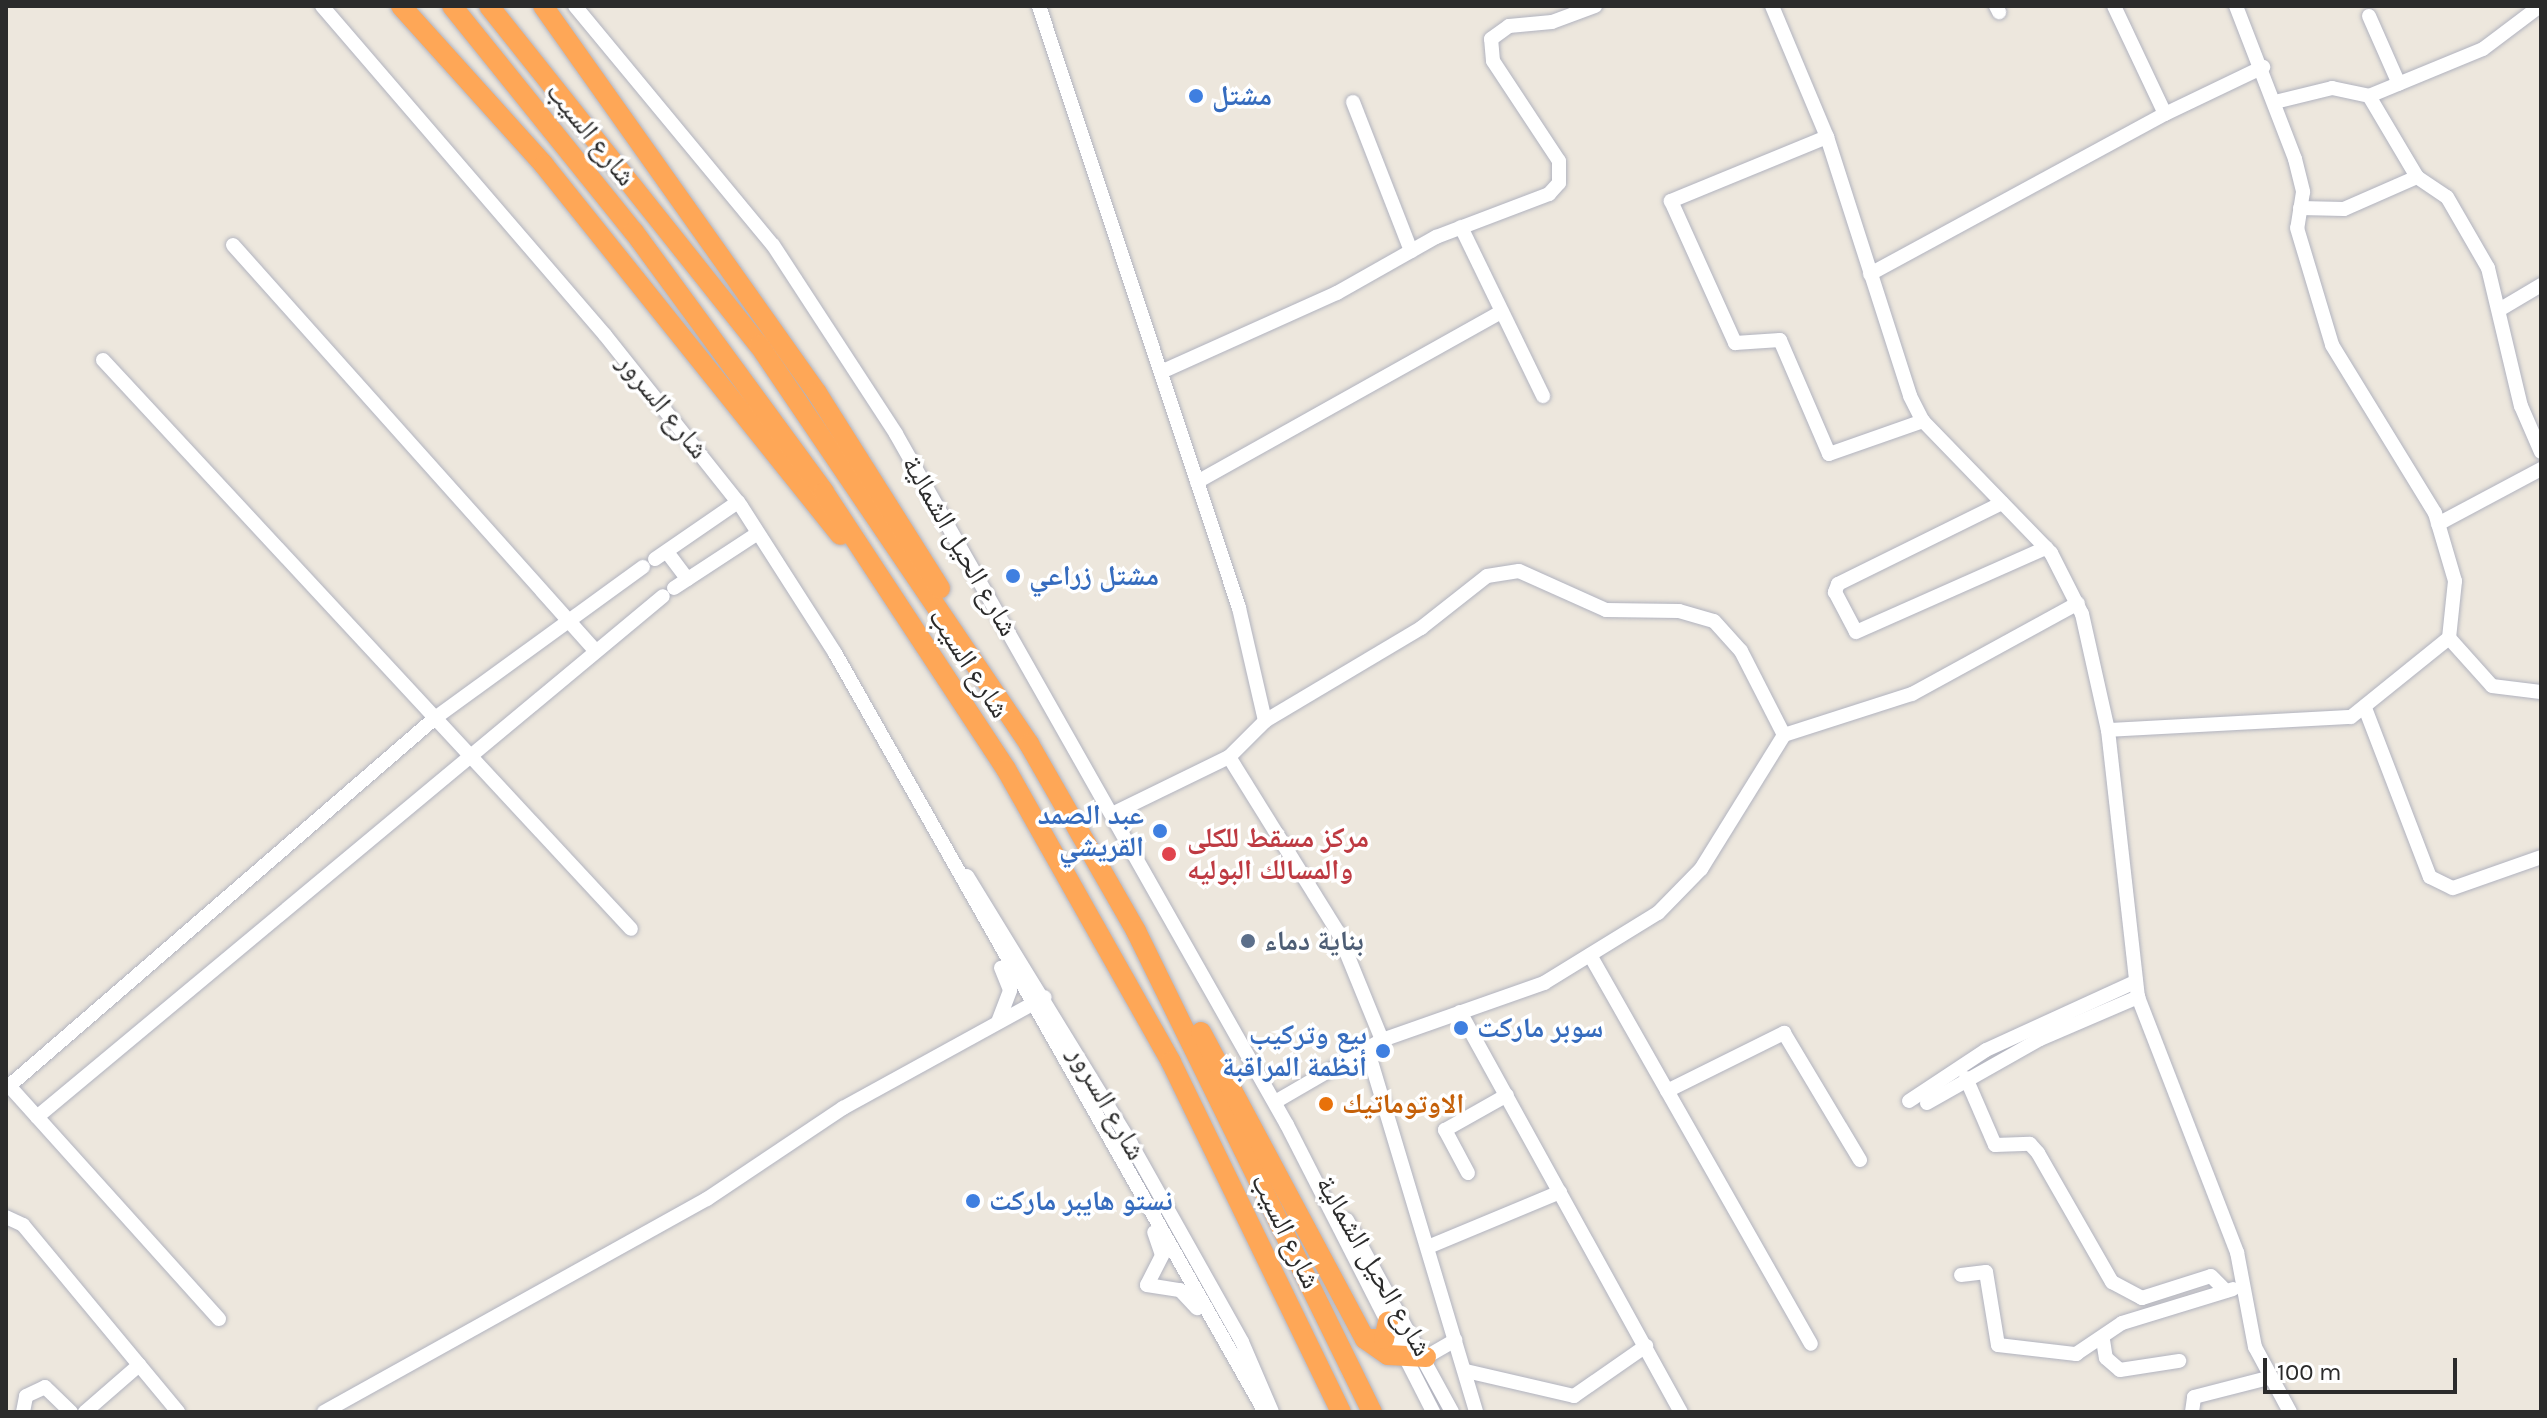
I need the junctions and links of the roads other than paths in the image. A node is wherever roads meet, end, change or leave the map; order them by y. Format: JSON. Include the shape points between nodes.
{"nodes":[{"id":1,"x":322,"y":6,"type":"edge"},
{"id":2,"x":401,"y":6,"type":"edge"},
{"id":3,"x":452,"y":6,"type":"edge"},
{"id":4,"x":489,"y":6,"type":"edge"},
{"id":5,"x":543,"y":6,"type":"edge"},
{"id":6,"x":575,"y":6,"type":"edge"},
{"id":7,"x":1039,"y":6,"type":"edge"},
{"id":8,"x":1595,"y":6,"type":"edge"},
{"id":9,"x":1772,"y":6,"type":"edge"},
{"id":10,"x":2114,"y":6,"type":"edge"},
{"id":11,"x":2236,"y":6,"type":"edge"},
{"id":12,"x":2540,"y":6,"type":"edge"},
{"id":13,"x":2369,"y":16,"type":"dead end"},
{"id":14,"x":2263,"y":67,"type":"junction"},
{"id":15,"x":2399,"y":84,"type":"junction"},
{"id":16,"x":2369,"y":96,"type":"junction"},
{"id":17,"x":1353,"y":102,"type":"dead end"},
{"id":18,"x":2275,"y":102,"type":"junction"},
{"id":19,"x":2165,"y":114,"type":"junction"},
{"id":20,"x":1827,"y":137,"type":"junction"},
{"id":21,"x":2417,"y":177,"type":"junction"},
{"id":22,"x":2300,"y":208,"type":"junction"},
{"id":23,"x":1461,"y":227,"type":"junction"},
{"id":24,"x":233,"y":245,"type":"dead end"},
{"id":25,"x":1411,"y":251,"type":"junction"},
{"id":26,"x":1870,"y":274,"type":"junction"},
{"id":27,"x":2541,"y":285,"type":"edge"},
{"id":28,"x":2499,"y":310,"type":"junction"},
{"id":29,"x":1499,"y":313,"type":"junction"},
{"id":30,"x":103,"y":360,"type":"dead end"},
{"id":31,"x":1161,"y":372,"type":"junction"},
{"id":32,"x":1543,"y":396,"type":"dead end"},
{"id":33,"x":1923,"y":421,"type":"junction"},
{"id":34,"x":2541,"y":452,"type":"edge"},
{"id":35,"x":2541,"y":469,"type":"edge"},
{"id":36,"x":1197,"y":482,"type":"junction"},
{"id":37,"x":738,"y":502,"type":"junction"},
{"id":38,"x":2002,"y":503,"type":"junction"},
{"id":39,"x":2438,"y":524,"type":"junction"},
{"id":40,"x":758,"y":533,"type":"junction"},
{"id":41,"x":2046,"y":548,"type":"junction"},
{"id":42,"x":655,"y":559,"type":"junction"},
{"id":43,"x":675,"y":588,"type":"junction"},
{"id":44,"x":890,"y":593,"type":"junction"},
{"id":45,"x":2078,"y":603,"type":"junction"},
{"id":46,"x":566,"y":616,"type":"junction"},
{"id":47,"x":2449,"y":638,"type":"junction"},
{"id":48,"x":593,"y":648,"type":"junction"},
{"id":49,"x":2541,"y":692,"type":"edge"},
{"id":50,"x":2365,"y":708,"type":"junction"},
{"id":51,"x":435,"y":718,"type":"junction"},
{"id":52,"x":1265,"y":721,"type":"junction"},
{"id":53,"x":2108,"y":730,"type":"junction"},
{"id":54,"x":1784,"y":735,"type":"junction"},
{"id":55,"x":1029,"y":744,"type":"junction"},
{"id":56,"x":467,"y":752,"type":"junction"},
{"id":57,"x":1229,"y":757,"type":"junction"},
{"id":58,"x":1114,"y":813,"type":"junction"},
{"id":59,"x":945,"y":847,"type":"junction"},
{"id":60,"x":2541,"y":857,"type":"edge"},
{"id":61,"x":981,"y":920,"type":"junction"},
{"id":62,"x":631,"y":929,"type":"dead end"},
{"id":63,"x":1136,"y":931,"type":"junction"},
{"id":64,"x":1590,"y":955,"type":"junction"},
{"id":65,"x":2137,"y":989,"type":"junction"},
{"id":66,"x":1045,"y":997,"type":"junction"},
{"id":67,"x":1031,"y":1005,"type":"junction"},
{"id":68,"x":1460,"y":1012,"type":"junction"},
{"id":69,"x":996,"y":1025,"type":"junction"},
{"id":70,"x":1382,"y":1040,"type":"junction"},
{"id":71,"x":1367,"y":1048,"type":"junction"},
{"id":72,"x":1966,"y":1078,"type":"junction"},
{"id":73,"x":1080,"y":1089,"type":"junction"},
{"id":74,"x":1667,"y":1091,"type":"junction"},
{"id":75,"x":1507,"y":1095,"type":"junction"},
{"id":76,"x":1909,"y":1101,"type":"dead end"},
{"id":77,"x":1275,"y":1102,"type":"junction"},
{"id":78,"x":1927,"y":1103,"type":"dead end"},
{"id":79,"x":37,"y":1117,"type":"junction"},
{"id":80,"x":1287,"y":1125,"type":"junction"},
{"id":81,"x":1860,"y":1160,"type":"dead end"},
{"id":82,"x":1468,"y":1173,"type":"dead end"},
{"id":83,"x":1560,"y":1192,"type":"junction"},
{"id":84,"x":6,"y":1217,"type":"edge"},
{"id":85,"x":1428,"y":1247,"type":"junction"},
{"id":86,"x":1961,"y":1275,"type":"dead end"},
{"id":87,"x":2244,"y":1285,"type":"junction"},
{"id":88,"x":2226,"y":1291,"type":"junction"},
{"id":89,"x":219,"y":1319,"type":"dead end"},
{"id":90,"x":1388,"y":1321,"type":"junction"},
{"id":91,"x":1215,"y":1327,"type":"junction"},
{"id":92,"x":1365,"y":1339,"type":"junction"},
{"id":93,"x":1456,"y":1340,"type":"junction"},
{"id":94,"x":2103,"y":1340,"type":"junction"},
{"id":95,"x":1811,"y":1344,"type":"dead end"},
{"id":96,"x":1646,"y":1346,"type":"junction"},
{"id":97,"x":1416,"y":1358,"type":"junction"},
{"id":98,"x":2179,"y":1361,"type":"dead end"},
{"id":99,"x":139,"y":1365,"type":"junction"},
{"id":100,"x":1466,"y":1371,"type":"junction"},
{"id":101,"x":2268,"y":1378,"type":"junction"},
{"id":102,"x":1264,"y":1411,"type":"edge"},
{"id":103,"x":23,"y":1412,"type":"edge"},
{"id":104,"x":71,"y":1412,"type":"edge"},
{"id":105,"x":85,"y":1412,"type":"edge"},
{"id":106,"x":178,"y":1412,"type":"edge"},
{"id":107,"x":324,"y":1412,"type":"edge"},
{"id":108,"x":1341,"y":1412,"type":"edge"},
{"id":109,"x":1372,"y":1412,"type":"edge"},
{"id":110,"x":1433,"y":1412,"type":"edge"},
{"id":111,"x":1442,"y":1412,"type":"edge"},
{"id":112,"x":1452,"y":1412,"type":"edge"},
{"id":113,"x":1476,"y":1412,"type":"edge"},
{"id":114,"x":1681,"y":1412,"type":"edge"},
{"id":115,"x":2192,"y":1412,"type":"edge"},
{"id":116,"x":2290,"y":1412,"type":"edge"}],
"edges":[{"from":1,"to":37,"type":"street","name":"شارع السرور","via":[[605,335]]},
{"from":2,"to":44,"type":"highway","via":[[544,165],[763,447]]},
{"from":3,"to":44,"type":"highway","name":"شارع السيب","via":[[634,232]]},
{"from":4,"to":55,"type":"highway","name":"شارع السيب","via":[[759,345]]},
{"from":5,"to":55,"type":"highway","via":[[817,393]]},
{"from":6,"to":58,"type":"street","name":"شارع الحيل الشمالية","via":[[773,245],[896,434]]},
{"from":7,"to":31,"type":"street"},
{"from":8,"to":23,"type":"street","via":[[1543,25],[1509,26],[1491,39],[1493,61],[1562,174],[1549,194]]},
{"from":9,"to":20,"type":"street"},
{"from":10,"to":19,"type":"street"},
{"from":11,"to":14,"type":"street"},
{"from":12,"to":15,"type":"street","via":[[2483,49]]},
{"from":13,"to":15,"type":"street"},
{"from":14,"to":18,"type":"street"},
{"from":14,"to":19,"type":"street"},
{"from":15,"to":16,"type":"street"},
{"from":16,"to":18,"type":"street","via":[[2332,88]]},
{"from":16,"to":21,"type":"street"},
{"from":17,"to":25,"type":"street"},
{"from":18,"to":22,"type":"street","via":[[2295,159]]},
{"from":19,"to":26,"type":"street"},
{"from":20,"to":26,"type":"street"},
{"from":20,"to":33,"type":"street","via":[[1671,201],[1735,343],[1780,340],[1829,454]]},
{"from":21,"to":22,"type":"street","via":[[2344,209]]},
{"from":21,"to":28,"type":"street","via":[[2447,197],[2488,268]]},
{"from":22,"to":39,"type":"street","via":[[2297,228],[2332,345]]},
{"from":23,"to":25,"type":"street"},
{"from":23,"to":29,"type":"street"},
{"from":24,"to":46,"type":"street"},
{"from":25,"to":31,"type":"street"},
{"from":26,"to":33,"type":"street"},
{"from":27,"to":28,"type":"street"},
{"from":28,"to":34,"type":"street","via":[[2521,406]]},
{"from":29,"to":32,"type":"street"},
{"from":29,"to":36,"type":"street"},
{"from":30,"to":51,"type":"street"},
{"from":31,"to":36,"type":"street"},
{"from":33,"to":38,"type":"street"},
{"from":35,"to":39,"type":"street"},
{"from":36,"to":52,"type":"street"},
{"from":37,"to":40,"type":"street","name":"شارع السرور"},
{"from":37,"to":42,"type":"street"},
{"from":38,"to":41,"type":"street"},
{"from":38,"to":41,"type":"street","via":[[1838,584],[1835,592],[1856,632]]},
{"from":39,"to":47,"type":"street","via":[[2455,581]]},
{"from":40,"to":43,"type":"street"},
{"from":40,"to":59,"type":"street","name":"شارع السرور"},
{"from":41,"to":45,"type":"street"},
{"from":42,"to":43,"type":"street"},
{"from":42,"to":46,"type":"street"},
{"from":43,"to":48,"type":"street"},
{"from":44,"to":108,"type":"highway","name":"شارع السيب","via":[[1006,769],[1171,1062]]},
{"from":45,"to":53,"type":"street"},
{"from":45,"to":54,"type":"street","via":[[1912,694]]},
{"from":46,"to":48,"type":"street"},
{"from":46,"to":51,"type":"street"},
{"from":47,"to":49,"type":"street","via":[[2492,686]]},
{"from":47,"to":50,"type":"street"},
{"from":48,"to":56,"type":"street"},
{"from":50,"to":53,"type":"street","via":[[2286,725]]},
{"from":50,"to":60,"type":"street","via":[[2430,877],[2453,888]]},
{"from":51,"to":56,"type":"street"},
{"from":51,"to":79,"type":"street","via":[[9,1086]]},
{"from":52,"to":54,"type":"street","via":[[1421,628],[1487,576],[1519,571],[1606,610],[1679,611],[1714,621],[1741,651]]},
{"from":52,"to":57,"type":"street"},
{"from":53,"to":65,"type":"street"},
{"from":54,"to":64,"type":"street","via":[[1680,895]]},
{"from":55,"to":63,"type":"highway","name":"شارع السيب"},
{"from":56,"to":62,"type":"street"},
{"from":56,"to":79,"type":"street"},
{"from":57,"to":58,"type":"street"},
{"from":57,"to":70,"type":"street","via":[[1338,932]]},
{"from":58,"to":77,"type":"street","name":"شارع الحيل الشمالية"},
{"from":59,"to":61,"type":"street","name":"شارع السرور"},
{"from":59,"to":66,"type":"street","name":"شارع السرور"},
{"from":61,"to":67,"type":"street","name":"شارع السرور"},
{"from":61,"to":69,"type":"street","via":[[1010,990]]},
{"from":63,"to":92,"type":"highway","via":[[1154,946]]},
{"from":63,"to":109,"type":"highway","name":"شارع السيب"},
{"from":64,"to":68,"type":"street","via":[[1544,983]]},
{"from":64,"to":74,"type":"street"},
{"from":65,"to":72,"type":"street"},
{"from":65,"to":76,"type":"street","via":[[1986,1050]]},
{"from":65,"to":87,"type":"street"},
{"from":66,"to":67,"type":"street"},
{"from":66,"to":102,"type":"street","name":"شارع السرور","via":[[1242,1342]]},
{"from":67,"to":69,"type":"street"},
{"from":67,"to":73,"type":"street","name":"شارع السرور"},
{"from":68,"to":70,"type":"street"},
{"from":68,"to":75,"type":"street"},
{"from":69,"to":107,"type":"street","via":[[843,1108],[707,1199]]},
{"from":70,"to":71,"type":"street"},
{"from":71,"to":77,"type":"street"},
{"from":71,"to":85,"type":"street"},
{"from":72,"to":78,"type":"street"},
{"from":72,"to":88,"type":"street","via":[[1995,1145],[2030,1144],[2038,1153],[2112,1282],[2142,1298],[2211,1276]]},
{"from":73,"to":91,"type":"street","name":"شارع السرور"},
{"from":73,"to":91,"type":"street","via":[[1081,1107],[1157,1237],[1160,1268],[1147,1285],[1180,1290]]},
{"from":74,"to":81,"type":"street","via":[[1784,1033]]},
{"from":74,"to":95,"type":"street"},
{"from":75,"to":82,"type":"street","via":[[1445,1130]]},
{"from":75,"to":83,"type":"street"},
{"from":77,"to":80,"type":"street","name":"شارع الحيل الشمالية"},
{"from":79,"to":89,"type":"street"},
{"from":80,"to":90,"type":"street","name":"شارع الحيل الشمالية"},
{"from":80,"to":97,"type":"street","name":"شارع الحيل الشمالية"},
{"from":83,"to":85,"type":"street"},
{"from":83,"to":96,"type":"street"},
{"from":84,"to":99,"type":"street","via":[[23,1225]]},
{"from":85,"to":93,"type":"street"},
{"from":86,"to":94,"type":"street","via":[[1986,1272],[1998,1345],[2076,1354]]},
{"from":87,"to":88,"type":"street"},
{"from":87,"to":101,"type":"street"},
{"from":88,"to":94,"type":"street","via":[[2122,1323]]},
{"from":90,"to":92,"type":"highway","via":[[1384,1339]]},
{"from":90,"to":97,"type":"street","name":"شارع الحيل الشمالية"},
{"from":91,"to":102,"type":"street","name":"شارع السرور"},
{"from":92,"to":97,"type":"highway"},
{"from":93,"to":97,"type":"street"},
{"from":93,"to":100,"type":"street"},
{"from":94,"to":98,"type":"street","via":[[2106,1358],[2120,1370]]},
{"from":96,"to":100,"type":"street","via":[[1574,1396]]},
{"from":96,"to":114,"type":"street"},
{"from":97,"to":110,"type":"street","name":"شارع الحيل الشمالية"},
{"from":97,"to":111,"type":"street"},
{"from":97,"to":112,"type":"street","name":"شارع الحيل الشمالية"},
{"from":99,"to":105,"type":"street"},
{"from":99,"to":106,"type":"street"},
{"from":100,"to":113,"type":"street"},
{"from":101,"to":115,"type":"street","via":[[2194,1397]]},
{"from":101,"to":116,"type":"street"},
{"from":103,"to":104,"type":"street","via":[[26,1396],[45,1387]]}]}
